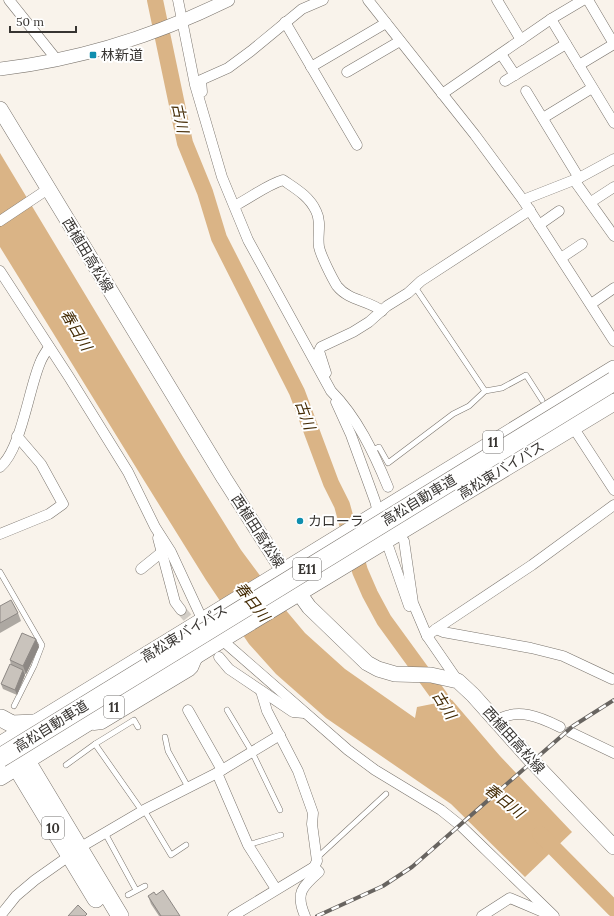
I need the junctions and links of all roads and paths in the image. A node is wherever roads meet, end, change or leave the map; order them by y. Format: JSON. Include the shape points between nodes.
{"nodes":[{"id":1,"x":9,"y":0,"type":"edge"},
{"id":2,"x":178,"y":0,"type":"edge"},
{"id":3,"x":228,"y":0,"type":"edge"},
{"id":4,"x":323,"y":0,"type":"edge"},
{"id":5,"x":368,"y":0,"type":"edge"},
{"id":6,"x":497,"y":0,"type":"edge"},
{"id":7,"x":583,"y":0,"type":"edge"},
{"id":8,"x":588,"y":0,"type":"edge"},
{"id":9,"x":551,"y":19,"type":"junction"},
{"id":10,"x":181,"y":21,"type":"junction"},
{"id":11,"x":285,"y":22,"type":"junction"},
{"id":12,"x":386,"y":23,"type":"junction"},
{"id":13,"x":521,"y":40,"type":"junction"},
{"id":14,"x":400,"y":41,"type":"junction"},
{"id":15,"x":566,"y":44,"type":"junction"},
{"id":16,"x":614,"y":44,"type":"edge"},
{"id":17,"x":501,"y":54,"type":"junction"},
{"id":18,"x":190,"y":56,"type":"junction"},
{"id":19,"x":57,"y":60,"type":"junction"},
{"id":20,"x":579,"y":65,"type":"junction"},
{"id":21,"x":311,"y":67,"type":"junction"},
{"id":22,"x":0,"y":69,"type":"edge"},
{"id":23,"x":347,"y":72,"type":"dead end"},
{"id":24,"x":515,"y":75,"type":"junction"},
{"id":25,"x":201,"y":80,"type":"junction"},
{"id":26,"x":505,"y":81,"type":"dead end"},
{"id":27,"x":592,"y":88,"type":"junction"},
{"id":28,"x":526,"y":91,"type":"dead end"},
{"id":29,"x":442,"y":94,"type":"junction"},
{"id":30,"x":201,"y":106,"type":"junction"},
{"id":31,"x":0,"y":109,"type":"edge"},
{"id":32,"x":543,"y":118,"type":"junction"},
{"id":33,"x":614,"y":122,"type":"edge"},
{"id":34,"x":357,"y":146,"type":"dead end"},
{"id":35,"x":614,"y":159,"type":"edge"},
{"id":36,"x":217,"y":160,"type":"junction"},
{"id":37,"x":577,"y":179,"type":"junction"},
{"id":38,"x":614,"y":188,"type":"edge"},
{"id":39,"x":46,"y":191,"type":"junction"},
{"id":40,"x":523,"y":200,"type":"junction"},
{"id":41,"x":591,"y":202,"type":"junction"},
{"id":42,"x":238,"y":204,"type":"junction"},
{"id":43,"x":530,"y":210,"type":"junction"},
{"id":44,"x":559,"y":211,"type":"dead end"},
{"id":45,"x":0,"y":221,"type":"edge"},
{"id":46,"x":539,"y":225,"type":"junction"},
{"id":47,"x":245,"y":233,"type":"junction"},
{"id":48,"x":614,"y":236,"type":"edge"},
{"id":49,"x":582,"y":244,"type":"dead end"},
{"id":50,"x":561,"y":258,"type":"junction"},
{"id":51,"x":0,"y":271,"type":"edge"},
{"id":52,"x":415,"y":287,"type":"junction"},
{"id":53,"x":614,"y":288,"type":"edge"},
{"id":54,"x":591,"y":304,"type":"junction"},
{"id":55,"x":382,"y":311,"type":"junction"},
{"id":56,"x":610,"y":326,"type":"edge"},
{"id":57,"x":614,"y":341,"type":"edge"},
{"id":58,"x":49,"y":347,"type":"junction"},
{"id":59,"x":614,"y":369,"type":"edge"},
{"id":60,"x":614,"y":381,"type":"edge"},
{"id":61,"x":325,"y":382,"type":"junction"},
{"id":62,"x":331,"y":391,"type":"junction"},
{"id":63,"x":484,"y":391,"type":"junction"},
{"id":64,"x":614,"y":392,"type":"edge"},
{"id":65,"x":542,"y":400,"type":"dead end"},
{"id":66,"x":614,"y":402,"type":"edge"},
{"id":67,"x":574,"y":427,"type":"junction"},
{"id":68,"x":17,"y":436,"type":"junction"},
{"id":69,"x":372,"y":450,"type":"junction"},
{"id":70,"x":0,"y":467,"type":"edge"},
{"id":71,"x":388,"y":486,"type":"dead end"},
{"id":72,"x":614,"y":490,"type":"edge"},
{"id":73,"x":614,"y":505,"type":"edge"},
{"id":74,"x":375,"y":514,"type":"junction"},
{"id":75,"x":155,"y":526,"type":"junction"},
{"id":76,"x":0,"y":534,"type":"edge"},
{"id":77,"x":383,"y":541,"type":"junction"},
{"id":78,"x":404,"y":541,"type":"dead end"},
{"id":79,"x":162,"y":552,"type":"junction"},
{"id":80,"x":141,"y":569,"type":"dead end"},
{"id":81,"x":0,"y":572,"type":"edge"},
{"id":82,"x":280,"y":575,"type":"junction"},
{"id":83,"x":294,"y":596,"type":"junction"},
{"id":84,"x":181,"y":610,"type":"tunnel mouth"},
{"id":85,"x":208,"y":618,"type":"junction"},
{"id":86,"x":421,"y":625,"type":"junction"},
{"id":87,"x":436,"y":629,"type":"junction"},
{"id":88,"x":427,"y":636,"type":"junction"},
{"id":89,"x":224,"y":638,"type":"junction"},
{"id":90,"x":219,"y":657,"type":"dead end"},
{"id":91,"x":612,"y":678,"type":"dead end"},
{"id":92,"x":452,"y":679,"type":"junction"},
{"id":93,"x":261,"y":691,"type":"junction"},
{"id":94,"x":14,"y":706,"type":"dead end"},
{"id":95,"x":188,"y":710,"type":"dead end"},
{"id":96,"x":227,"y":710,"type":"dead end"},
{"id":97,"x":304,"y":713,"type":"junction"},
{"id":98,"x":0,"y":717,"type":"edge"},
{"id":99,"x":496,"y":720,"type":"junction"},
{"id":100,"x":36,"y":723,"type":"junction"},
{"id":101,"x":138,"y":727,"type":"dead end"},
{"id":102,"x":560,"y":727,"type":"dead end"},
{"id":103,"x":570,"y":732,"type":"dead end"},
{"id":104,"x":280,"y":735,"type":"junction"},
{"id":105,"x":165,"y":738,"type":"dead end"},
{"id":106,"x":95,"y":744,"type":"junction"},
{"id":107,"x":3,"y":745,"type":"edge"},
{"id":108,"x":252,"y":752,"type":"junction"},
{"id":109,"x":614,"y":753,"type":"edge"},
{"id":110,"x":66,"y":764,"type":"dead end"},
{"id":111,"x":14,"y":765,"type":"edge"},
{"id":112,"x":219,"y":772,"type":"junction"},
{"id":113,"x":0,"y":777,"type":"edge"},
{"id":114,"x":188,"y":787,"type":"junction"},
{"id":115,"x":386,"y":794,"type":"dead end"},
{"id":116,"x":280,"y":810,"type":"dead end"},
{"id":117,"x":143,"y":811,"type":"junction"},
{"id":118,"x":105,"y":833,"type":"junction"},
{"id":119,"x":281,"y":835,"type":"dead end"},
{"id":120,"x":186,"y":845,"type":"dead end"},
{"id":121,"x":248,"y":845,"type":"junction"},
{"id":122,"x":614,"y":847,"type":"edge"},
{"id":123,"x":75,"y":853,"type":"junction"},
{"id":124,"x":315,"y":864,"type":"junction"},
{"id":125,"x":145,"y":886,"type":"dead end"},
{"id":126,"x":276,"y":889,"type":"junction"},
{"id":127,"x":136,"y":890,"type":"junction"},
{"id":128,"x":128,"y":894,"type":"dead end"},
{"id":129,"x":552,"y":914,"type":"edge"},
{"id":130,"x":0,"y":916,"type":"edge"},
{"id":131,"x":106,"y":916,"type":"edge"},
{"id":132,"x":120,"y":916,"type":"edge"},
{"id":133,"x":233,"y":916,"type":"edge"},
{"id":134,"x":305,"y":916,"type":"edge"},
{"id":135,"x":482,"y":916,"type":"edge"}],
"edges":[{"from":1,"to":19,"type":"street"},
{"from":2,"to":10,"type":"street"},
{"from":3,"to":10,"type":"street"},
{"from":4,"to":11,"type":"street","via":[[302,9]]},
{"from":5,"to":12,"type":"street"},
{"from":6,"to":13,"type":"street"},
{"from":7,"to":9,"type":"street"},
{"from":8,"to":16,"type":"street"},
{"from":9,"to":13,"type":"street"},
{"from":9,"to":15,"type":"street"},
{"from":10,"to":18,"type":"street"},
{"from":10,"to":19,"type":"street","via":[[91,52]]},
{"from":11,"to":21,"type":"street"},
{"from":11,"to":25,"type":"street","via":[[228,68]]},
{"from":12,"to":14,"type":"street"},
{"from":12,"to":21,"type":"street"},
{"from":13,"to":17,"type":"street"},
{"from":14,"to":23,"type":"street"},
{"from":14,"to":29,"type":"street"},
{"from":15,"to":20,"type":"street"},
{"from":15,"to":24,"type":"street"},
{"from":16,"to":20,"type":"street"},
{"from":17,"to":24,"type":"street"},
{"from":17,"to":29,"type":"street"},
{"from":18,"to":25,"type":"street"},
{"from":18,"to":30,"type":"street"},
{"from":19,"to":22,"type":"street"},
{"from":20,"to":27,"type":"street"},
{"from":21,"to":34,"type":"street"},
{"from":24,"to":26,"type":"street"},
{"from":25,"to":30,"type":"street"},
{"from":27,"to":32,"type":"street"},
{"from":27,"to":33,"type":"street"},
{"from":28,"to":32,"type":"street"},
{"from":29,"to":40,"type":"street"},
{"from":30,"to":36,"type":"street"},
{"from":31,"to":39,"type":"main road","name":"西植田高松線"},
{"from":32,"to":37,"type":"street"},
{"from":35,"to":37,"type":"street"},
{"from":36,"to":42,"type":"street"},
{"from":36,"to":47,"type":"street"},
{"from":37,"to":40,"type":"street"},
{"from":37,"to":41,"type":"street"},
{"from":38,"to":41,"type":"street"},
{"from":39,"to":45,"type":"street"},
{"from":39,"to":82,"type":"main road","name":"西植田高松線","via":[[224,478]]},
{"from":40,"to":43,"type":"street"},
{"from":41,"to":48,"type":"street"},
{"from":42,"to":47,"type":"street"},
{"from":42,"to":55,"type":"street","via":[[270,184],[283,180],[300,191],[316,212],[319,223],[319,248],[337,286],[348,296]]},
{"from":43,"to":46,"type":"street"},
{"from":43,"to":52,"type":"street"},
{"from":44,"to":46,"type":"street"},
{"from":46,"to":50,"type":"street"},
{"from":47,"to":61,"type":"street"},
{"from":49,"to":50,"type":"street"},
{"from":50,"to":54,"type":"street"},
{"from":51,"to":58,"type":"street"},
{"from":52,"to":55,"type":"street"},
{"from":52,"to":63,"type":"lane"},
{"from":53,"to":54,"type":"street"},
{"from":54,"to":56,"type":"street"},
{"from":55,"to":61,"type":"street","via":[[353,332],[321,346],[319,351],[328,379]]},
{"from":56,"to":57,"type":"street"},
{"from":58,"to":68,"type":"street","via":[[39,364]]},
{"from":58,"to":75,"type":"street","via":[[128,472]]},
{"from":59,"to":74,"type":"main road","name":"高松東バイパス","number":"11"},
{"from":60,"to":107,"type":"highway","name":"高松自動車道","number":"E11","bridge":true},
{"from":61,"to":62,"type":"street"},
{"from":62,"to":69,"type":"street","via":[[343,403]]},
{"from":62,"to":74,"type":"street","via":[[351,435]]},
{"from":63,"to":65,"type":"lane","via":[[502,388],[526,375]]},
{"from":63,"to":69,"type":"lane","via":[[469,406],[453,414],[388,463],[379,447]]},
{"from":64,"to":111,"type":"highway","name":"高松自動車道","number":"E11","via":[[191,648]]},
{"from":66,"to":67,"type":"main road","name":"高松東バイパス","number":"11"},
{"from":67,"to":72,"type":"street"},
{"from":67,"to":77,"type":"main road","name":"高松東バイパス","number":"11"},
{"from":68,"to":70,"type":"street","via":[[5,463]]},
{"from":68,"to":76,"type":"street","via":[[42,464],[63,504],[49,514]]},
{"from":69,"to":71,"type":"street"},
{"from":73,"to":87,"type":"street","via":[[532,565]]},
{"from":74,"to":82,"type":"main road","name":"高松東バイパス","number":"11"},
{"from":75,"to":79,"type":"street"},
{"from":75,"to":85,"type":"street"},
{"from":77,"to":83,"type":"main road","name":"高松東バイパス","number":"11"},
{"from":77,"to":86,"type":"street","via":[[408,603]]},
{"from":78,"to":86,"type":"street","via":[[413,603]]},
{"from":79,"to":80,"type":"street"},
{"from":79,"to":84,"type":"street","via":[[175,602]]},
{"from":81,"to":94,"type":"lane","via":[[42,645]]},
{"from":82,"to":83,"type":"main road","name":"西植田高松線"},
{"from":82,"to":85,"type":"main road","name":"高松東バイパス","number":"11"},
{"from":83,"to":89,"type":"main road","name":"高松東バイパス","number":"11"},
{"from":83,"to":92,"type":"main road","name":"西植田高松線","via":[[309,607],[367,663],[378,669],[395,674]]},
{"from":85,"to":100,"type":"main road","name":"高松東バイパス","number":"11"},
{"from":86,"to":88,"type":"street"},
{"from":87,"to":88,"type":"street"},
{"from":87,"to":91,"type":"street","via":[[463,637],[563,656]]},
{"from":88,"to":92,"type":"street"},
{"from":89,"to":97,"type":"street"},
{"from":89,"to":111,"type":"main road","name":"高松東バイパス","number":"11","via":[[89,722]]},
{"from":90,"to":93,"type":"street","via":[[229,669]]},
{"from":92,"to":99,"type":"main road","name":"西植田高松線","via":[[474,695]]},
{"from":93,"to":97,"type":"street","via":[[293,712]]},
{"from":93,"to":104,"type":"street","via":[[267,711]]},
{"from":95,"to":112,"type":"street"},
{"from":96,"to":108,"type":"lane"},
{"from":97,"to":129,"type":"street","via":[[375,770],[441,810],[461,826]]},
{"from":98,"to":100,"type":"main road","via":[[12,724]]},
{"from":98,"to":107,"type":"main road","number":"10"},
{"from":99,"to":102,"type":"street","via":[[525,714]]},
{"from":99,"to":122,"type":"main road","name":"西植田高松線"},
{"from":100,"to":107,"type":"main road","name":"高松東バイパス","number":"11"},
{"from":101,"to":106,"type":"lane","via":[[134,720]]},
{"from":103,"to":109,"type":"street"},
{"from":104,"to":108,"type":"street"},
{"from":104,"to":124,"type":"street","via":[[302,782],[312,813]]},
{"from":105,"to":114,"type":"lane","via":[[168,751]]},
{"from":106,"to":110,"type":"lane"},
{"from":106,"to":117,"type":"lane"},
{"from":107,"to":111,"type":"main road","number":"10"},
{"from":108,"to":112,"type":"street"},
{"from":108,"to":116,"type":"lane"},
{"from":111,"to":113,"type":"main road","name":"高松東バイパス","number":"11"},
{"from":111,"to":123,"type":"main road","number":"10"},
{"from":112,"to":114,"type":"street"},
{"from":112,"to":121,"type":"street"},
{"from":114,"to":117,"type":"street"},
{"from":115,"to":124,"type":"lane","via":[[320,855]]},
{"from":117,"to":118,"type":"street"},
{"from":117,"to":120,"type":"lane","via":[[171,855]]},
{"from":118,"to":123,"type":"street"},
{"from":118,"to":127,"type":"lane"},
{"from":119,"to":121,"type":"lane"},
{"from":121,"to":126,"type":"street"},
{"from":123,"to":130,"type":"street","via":[[16,896]]},
{"from":123,"to":131,"type":"main road","number":"10"},
{"from":123,"to":132,"type":"main road","number":"10"},
{"from":124,"to":126,"type":"street"},
{"from":124,"to":134,"type":"street","via":[[319,872],[304,885],[299,897]]},
{"from":125,"to":127,"type":"lane"},
{"from":126,"to":133,"type":"street"},
{"from":127,"to":128,"type":"lane"},
{"from":129,"to":135,"type":"street","via":[[510,898]]}]}
